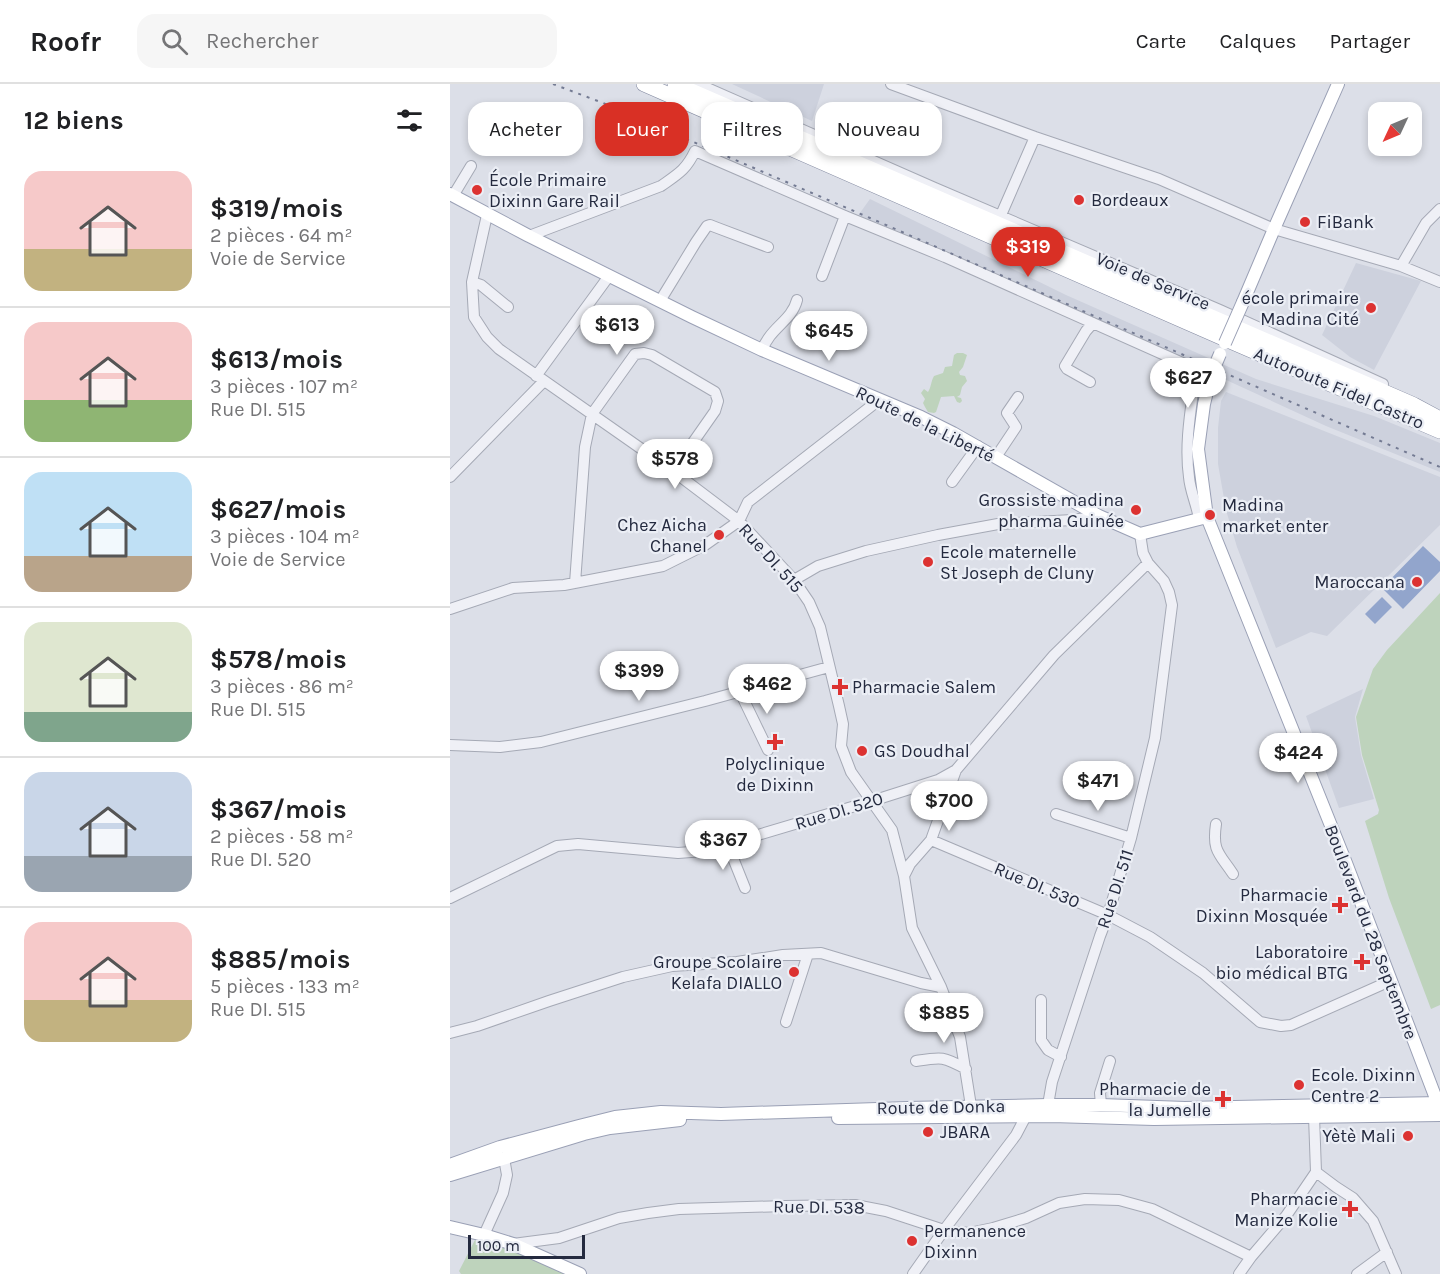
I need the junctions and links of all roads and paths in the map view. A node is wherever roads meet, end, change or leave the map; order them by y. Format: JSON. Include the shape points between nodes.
{"nodes":[{"id":1,"x":644,"y":84,"type":"edge"},
{"id":2,"x":675,"y":84,"type":"edge"},
{"id":3,"x":698,"y":84,"type":"edge"},
{"id":4,"x":891,"y":84,"type":"edge"},
{"id":5,"x":1338,"y":84,"type":"edge"},
{"id":6,"x":1035,"y":136,"type":"junction"},
{"id":7,"x":471,"y":166,"type":"dead end"},
{"id":8,"x":451,"y":195,"type":"edge"},
{"id":9,"x":1440,"y":209,"type":"edge"},
{"id":10,"x":487,"y":215,"type":"junction"},
{"id":11,"x":1001,"y":215,"type":"junction"},
{"id":12,"x":845,"y":216,"type":"junction"},
{"id":13,"x":1274,"y":229,"type":"junction"},
{"id":14,"x":987,"y":234,"type":"junction"},
{"id":15,"x":529,"y":237,"type":"junction"},
{"id":16,"x":768,"y":247,"type":"dead end"},
{"id":17,"x":1401,"y":266,"type":"junction"},
{"id":18,"x":609,"y":276,"type":"junction"},
{"id":19,"x":822,"y":276,"type":"dead end"},
{"id":20,"x":472,"y":282,"type":"junction"},
{"id":21,"x":1440,"y":282,"type":"edge"},
{"id":22,"x":797,"y":300,"type":"dead end"},
{"id":23,"x":660,"y":301,"type":"junction"},
{"id":24,"x":508,"y":307,"type":"dead end"},
{"id":25,"x":1094,"y":323,"type":"junction"},
{"id":26,"x":1223,"y":348,"type":"junction"},
{"id":27,"x":762,"y":350,"type":"junction"},
{"id":28,"x":540,"y":378,"type":"junction"},
{"id":29,"x":1090,"y":382,"type":"dead end"},
{"id":30,"x":1018,"y":397,"type":"dead end"},
{"id":31,"x":879,"y":400,"type":"junction"},
{"id":32,"x":1440,"y":410,"type":"edge"},
{"id":33,"x":592,"y":414,"type":"junction"},
{"id":34,"x":1440,"y":419,"type":"edge"},
{"id":35,"x":1440,"y":431,"type":"edge"},
{"id":36,"x":1440,"y":440,"type":"edge"},
{"id":37,"x":978,"y":446,"type":"junction"},
{"id":38,"x":996,"y":457,"type":"junction"},
{"id":39,"x":673,"y":471,"type":"junction"},
{"id":40,"x":450,"y":477,"type":"edge"},
{"id":41,"x":952,"y":482,"type":"dead end"},
{"id":42,"x":1099,"y":516,"type":"junction"},
{"id":43,"x":1203,"y":518,"type":"junction"},
{"id":44,"x":739,"y":521,"type":"junction"},
{"id":45,"x":1140,"y":534,"type":"junction"},
{"id":46,"x":1148,"y":563,"type":"junction"},
{"id":47,"x":794,"y":580,"type":"junction"},
{"id":48,"x":575,"y":583,"type":"junction"},
{"id":49,"x":450,"y":609,"type":"edge"},
{"id":50,"x":829,"y":667,"type":"junction"},
{"id":51,"x":740,"y":692,"type":"junction"},
{"id":52,"x":450,"y":745,"type":"edge"},
{"id":53,"x":768,"y":750,"type":"dead end"},
{"id":54,"x":956,"y":770,"type":"junction"},
{"id":55,"x":872,"y":801,"type":"junction"},
{"id":56,"x":1056,"y":814,"type":"dead end"},
{"id":57,"x":1216,"y":824,"type":"dead end"},
{"id":58,"x":1131,"y":838,"type":"junction"},
{"id":59,"x":930,"y":840,"type":"junction"},
{"id":60,"x":727,"y":843,"type":"junction"},
{"id":61,"x":1233,"y":874,"type":"dead end"},
{"id":62,"x":904,"y":876,"type":"junction"},
{"id":63,"x":745,"y":888,"type":"dead end"},
{"id":64,"x":450,"y":898,"type":"edge"},
{"id":65,"x":1108,"y":915,"type":"junction"},
{"id":66,"x":808,"y":954,"type":"junction"},
{"id":67,"x":1390,"y":981,"type":"junction"},
{"id":68,"x":941,"y":987,"type":"junction"},
{"id":69,"x":1041,"y":1000,"type":"dead end"},
{"id":70,"x":786,"y":1022,"type":"dead end"},
{"id":71,"x":450,"y":1033,"type":"edge"},
{"id":72,"x":1061,"y":1057,"type":"junction"},
{"id":73,"x":1110,"y":1061,"type":"dead end"},
{"id":74,"x":916,"y":1062,"type":"dead end"},
{"id":75,"x":966,"y":1069,"type":"junction"},
{"id":76,"x":1048,"y":1105,"type":"junction"},
{"id":77,"x":1101,"y":1105,"type":"junction"},
{"id":78,"x":971,"y":1106,"type":"junction"},
{"id":79,"x":1440,"y":1108,"type":"edge"},
{"id":80,"x":1026,"y":1116,"type":"junction"},
{"id":81,"x":1314,"y":1116,"type":"junction"},
{"id":82,"x":504,"y":1158,"type":"junction"},
{"id":83,"x":472,"y":1162,"type":"junction"},
{"id":84,"x":450,"y":1165,"type":"edge"},
{"id":85,"x":1316,"y":1172,"type":"junction"},
{"id":86,"x":450,"y":1175,"type":"edge"},
{"id":87,"x":450,"y":1227,"type":"edge"},
{"id":88,"x":944,"y":1230,"type":"junction"},
{"id":89,"x":484,"y":1234,"type":"junction"},
{"id":90,"x":513,"y":1244,"type":"junction"},
{"id":91,"x":1387,"y":1251,"type":"junction"},
{"id":92,"x":1251,"y":1257,"type":"junction"},
{"id":93,"x":580,"y":1274,"type":"edge"},
{"id":94,"x":913,"y":1274,"type":"edge"},
{"id":95,"x":1239,"y":1274,"type":"edge"},
{"id":96,"x":1357,"y":1274,"type":"edge"},
{"id":97,"x":1396,"y":1274,"type":"edge"}],
"edges":[{"from":1,"to":14,"type":"highway","name":"Autoroute Fidel Castro"},
{"from":2,"to":34,"type":"highway","name":"Autoroute Fidel Castro"},
{"from":3,"to":11,"type":"street","name":"Voie de Service"},
{"from":4,"to":6,"type":"street"},
{"from":5,"to":13,"type":"main road"},
{"from":6,"to":11,"type":"street"},
{"from":6,"to":13,"type":"street","via":[[1159,179]]},
{"from":7,"to":8,"type":"street"},
{"from":8,"to":10,"type":"main road","name":"Route de la Liberté"},
{"from":9,"to":17,"type":"street","via":[[1426,223]]},
{"from":10,"to":15,"type":"main road","name":"Route de la Liberté"},
{"from":10,"to":20,"type":"street","name":"Rue DI. 515"},
{"from":11,"to":32,"type":"street","name":"Voie de Service"},
{"from":12,"to":15,"type":"street","via":[[695,151],[689,164],[661,186]]},
{"from":12,"to":19,"type":"street"},
{"from":12,"to":25,"type":"street"},
{"from":13,"to":17,"type":"street"},
{"from":13,"to":26,"type":"main road","name":"Boulevard du 28 Septembre","bridge":true},
{"from":14,"to":26,"type":"highway","via":[[1085,288]]},
{"from":14,"to":35,"type":"highway","name":"Autoroute Fidel Castro"},
{"from":15,"to":18,"type":"main road","name":"Route de la Liberté"},
{"from":16,"to":23,"type":"street","via":[[707,226]]},
{"from":17,"to":21,"type":"street"},
{"from":18,"to":23,"type":"main road","name":"Route de la Liberté"},
{"from":18,"to":28,"type":"street"},
{"from":20,"to":24,"type":"street"},
{"from":20,"to":28,"type":"street","name":"Rue DI. 515","via":[[474,317],[487,337]]},
{"from":22,"to":27,"type":"street"},
{"from":23,"to":27,"type":"main road","name":"Route de la Liberté"},
{"from":25,"to":29,"type":"street","via":[[1065,366]]},
{"from":25,"to":43,"type":"street","via":[[1196,369],[1188,438],[1189,479]]},
{"from":26,"to":36,"type":"highway"},
{"from":26,"to":43,"type":"main road","name":"Boulevard du 28 Septembre","bridge":true,"via":[[1211,375],[1198,449]]},
{"from":27,"to":31,"type":"main road","name":"Route de la Liberté"},
{"from":28,"to":33,"type":"street","name":"Rue DI. 515"},
{"from":28,"to":40,"type":"street"},
{"from":30,"to":38,"type":"street","via":[[1007,413],[1016,427]]},
{"from":31,"to":37,"type":"main road","name":"Route de la Liberté"},
{"from":31,"to":44,"type":"street","via":[[748,502]]},
{"from":33,"to":39,"type":"street","name":"Rue DI. 515"},
{"from":33,"to":39,"type":"street","via":[[635,354],[644,352],[715,392],[715,411]]},
{"from":33,"to":48,"type":"street","via":[[585,447]]},
{"from":37,"to":38,"type":"main road","name":"Route de la Liberté"},
{"from":37,"to":41,"type":"street"},
{"from":38,"to":42,"type":"main road","name":"Route de la Liberté"},
{"from":39,"to":44,"type":"street","name":"Rue DI. 515"},
{"from":42,"to":45,"type":"main road","name":"Route de la Liberté"},
{"from":42,"to":47,"type":"street","via":[[998,524],[938,535],[818,566]]},
{"from":43,"to":45,"type":"main road"},
{"from":43,"to":67,"type":"main road","name":"Boulevard du 28 Septembre","via":[[1346,863]]},
{"from":44,"to":47,"type":"street","name":"Rue DI. 515"},
{"from":44,"to":48,"type":"street","via":[[705,545],[663,566]]},
{"from":45,"to":46,"type":"street","name":"Rue DI. 511"},
{"from":46,"to":54,"type":"street","name":"Rue DI. 520","via":[[1054,655]]},
{"from":46,"to":58,"type":"street","name":"Rue DI. 511","via":[[1164,581],[1172,605],[1155,738]]},
{"from":47,"to":50,"type":"street","name":"Rue DI. 515","via":[[820,627]]},
{"from":48,"to":49,"type":"street","via":[[513,588]]},
{"from":50,"to":51,"type":"street"},
{"from":50,"to":55,"type":"street","name":"Rue DI. 515","via":[[843,724],[841,746],[851,772]]},
{"from":51,"to":52,"type":"street","via":[[541,742],[500,747]]},
{"from":51,"to":53,"type":"street"},
{"from":54,"to":55,"type":"street","name":"Rue DI. 520","via":[[938,780]]},
{"from":54,"to":59,"type":"street"},
{"from":55,"to":60,"type":"street","name":"Rue DI. 520"},
{"from":55,"to":62,"type":"street","name":"Rue DI. 515","via":[[892,830]]},
{"from":56,"to":58,"type":"street"},
{"from":57,"to":61,"type":"street","via":[[1215,849]]},
{"from":58,"to":65,"type":"street","name":"Rue DI. 511"},
{"from":59,"to":62,"type":"street"},
{"from":59,"to":65,"type":"street","name":"Rue DI. 530"},
{"from":60,"to":63,"type":"street"},
{"from":60,"to":64,"type":"street","name":"Rue DI. 520","via":[[704,851],[678,853],[578,844],[557,846]]},
{"from":62,"to":68,"type":"street","name":"Rue DI. 515","via":[[912,928]]},
{"from":65,"to":67,"type":"street","name":"Rue DI. 530","via":[[1150,937],[1203,973],[1260,1022],[1271,1025],[1291,1025]]},
{"from":65,"to":72,"type":"street","name":"Rue DI. 511"},
{"from":66,"to":68,"type":"street","via":[[821,954]]},
{"from":66,"to":70,"type":"street"},
{"from":66,"to":71,"type":"street","via":[[672,966],[623,977]]},
{"from":67,"to":79,"type":"main road","name":"Boulevard du 28 Septembre"},
{"from":68,"to":75,"type":"street","name":"Rue DI. 515","via":[[960,1037]]},
{"from":69,"to":72,"type":"street","via":[[1041,1040],[1048,1050]]},
{"from":72,"to":76,"type":"street","name":"Rue DI. 511"},
{"from":73,"to":77,"type":"street","via":[[1100,1093]]},
{"from":74,"to":75,"type":"street","via":[[938,1057]]},
{"from":75,"to":78,"type":"street","name":"Rue DI. 515"},
{"from":76,"to":77,"type":"main road","name":"Route de Donka"},
{"from":76,"to":78,"type":"main road","name":"Route de Donka"},
{"from":77,"to":79,"type":"main road","name":"Route de Donka"},
{"from":78,"to":83,"type":"main road","name":"Route de Donka","via":[[721,1114],[662,1112],[615,1117],[500,1147]]},
{"from":79,"to":81,"type":"main road","name":"Route de Donka"},
{"from":80,"to":81,"type":"main road","name":"Route de Donka"},
{"from":80,"to":82,"type":"main road","name":"Route de Donka","via":[[673,1120],[610,1128]]},
{"from":80,"to":88,"type":"street"},
{"from":81,"to":85,"type":"street"},
{"from":82,"to":83,"type":"main road","name":"Route de Donka"},
{"from":82,"to":89,"type":"street","via":[[507,1174],[503,1193]]},
{"from":83,"to":84,"type":"main road","name":"Route de Donka"},
{"from":83,"to":86,"type":"main road","name":"Route de Donka"},
{"from":85,"to":91,"type":"street","via":[[1353,1198],[1373,1221]]},
{"from":85,"to":92,"type":"street"},
{"from":87,"to":89,"type":"main road"},
{"from":88,"to":90,"type":"street","name":"Rue DI. 538","via":[[855,1205],[691,1208],[619,1218],[559,1238]]},
{"from":88,"to":92,"type":"street","name":"Rue DI. 538","via":[[969,1233],[993,1228],[1059,1203],[1119,1200],[1152,1209]]},
{"from":88,"to":94,"type":"street"},
{"from":89,"to":90,"type":"main road"},
{"from":90,"to":93,"type":"main road"},
{"from":91,"to":96,"type":"street"},
{"from":91,"to":97,"type":"street"},
{"from":92,"to":95,"type":"street"}]}
